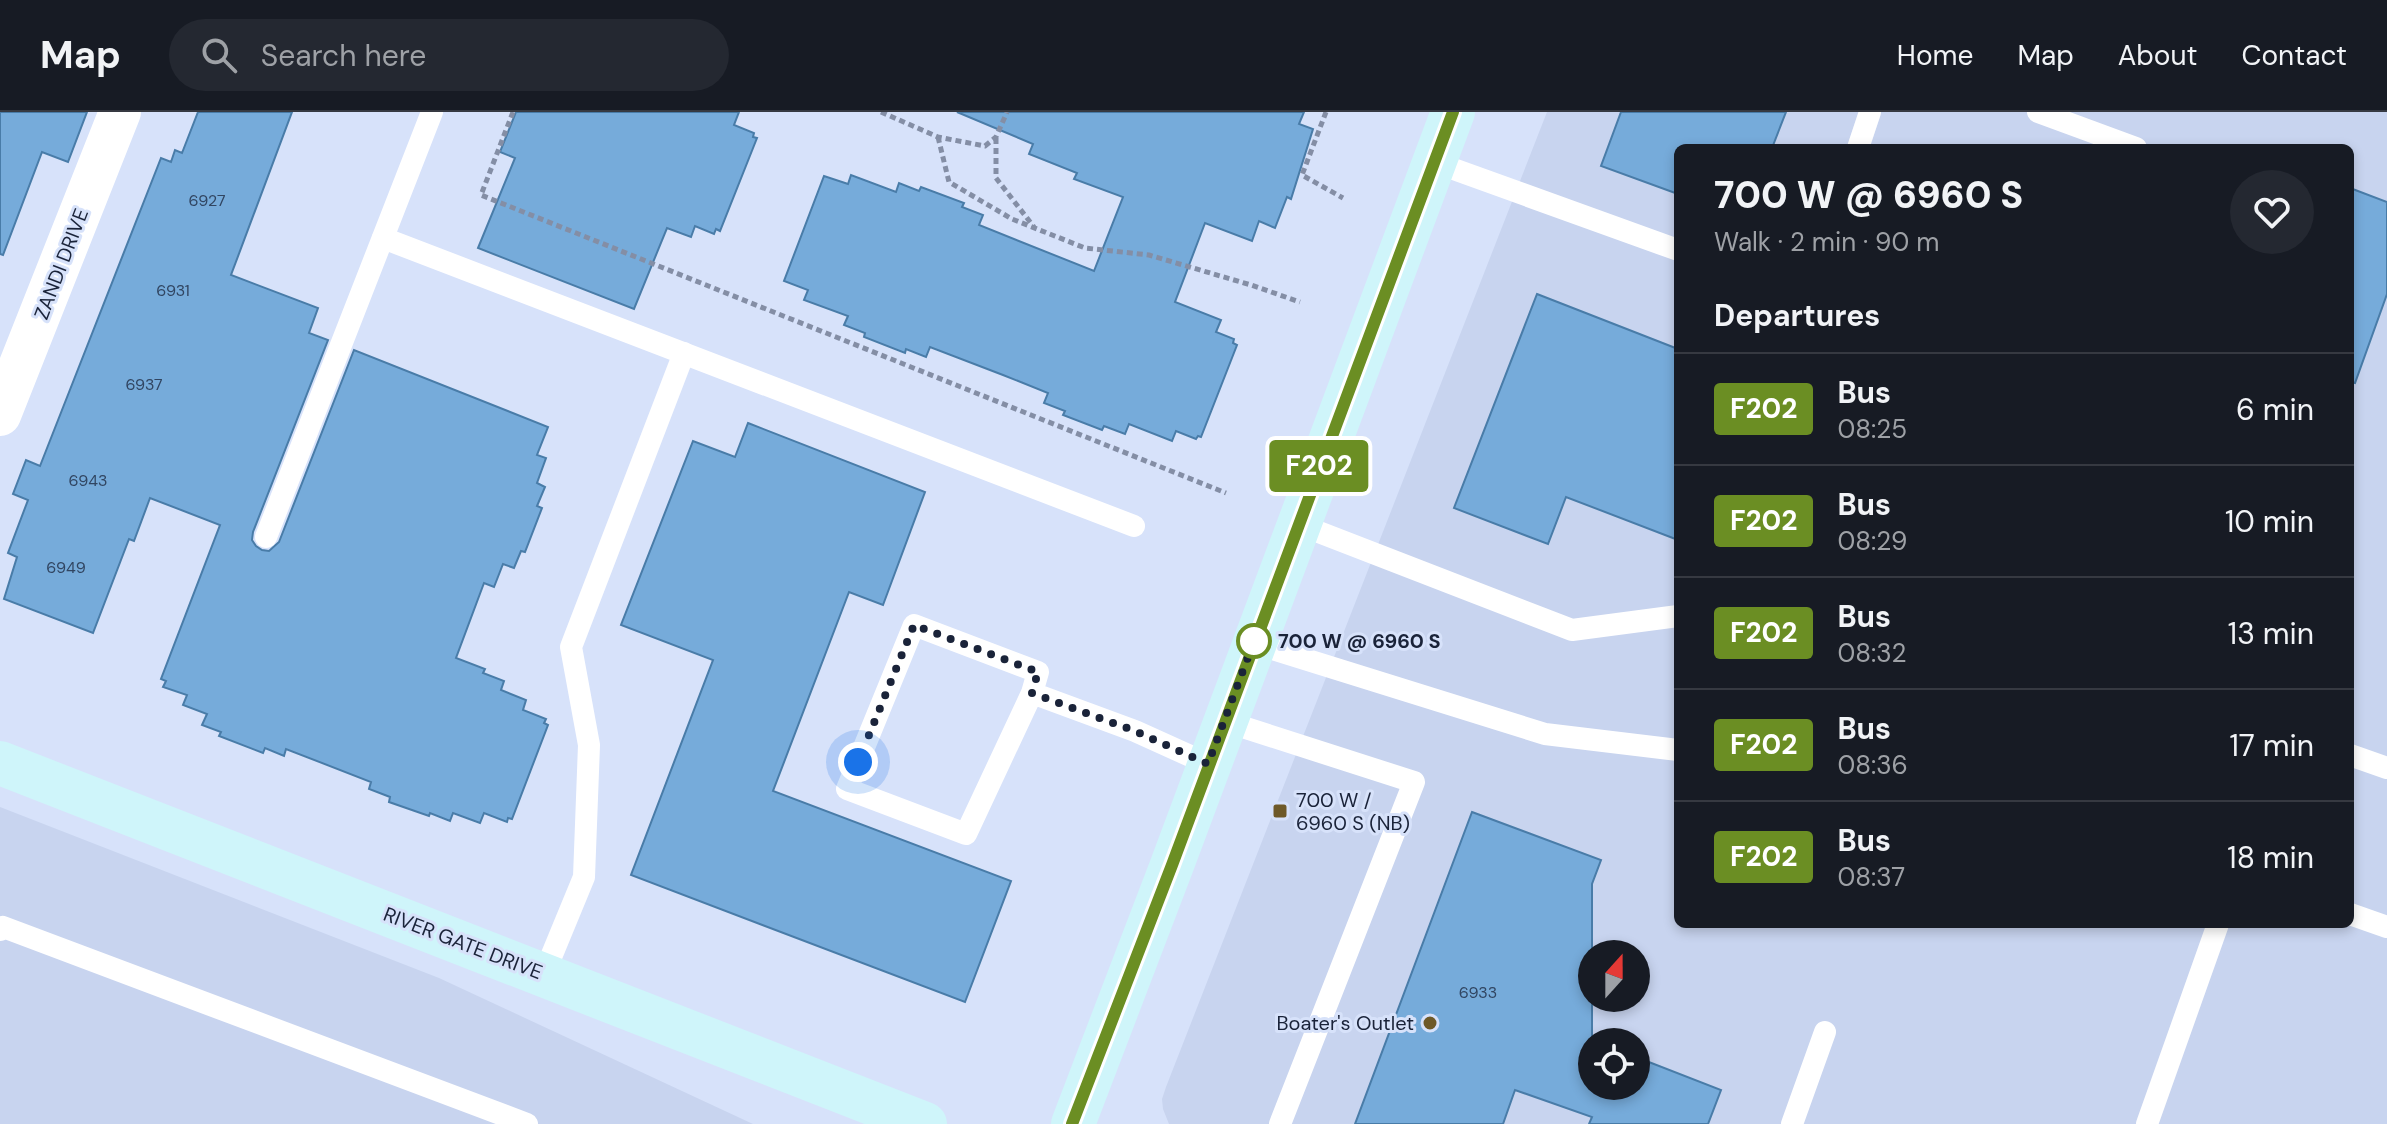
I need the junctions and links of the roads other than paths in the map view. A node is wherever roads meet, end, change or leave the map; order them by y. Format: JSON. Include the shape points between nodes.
{"nodes":[{"id":1,"x":120,"y":112,"type":"edge"},
{"id":2,"x":432,"y":112,"type":"edge"},
{"id":3,"x":1453,"y":112,"type":"edge"},
{"id":4,"x":1870,"y":112,"type":"edge"},
{"id":5,"x":2038,"y":112,"type":"edge"},
{"id":6,"x":1859,"y":144,"type":"edge"},
{"id":7,"x":2125,"y":144,"type":"edge"},
{"id":8,"x":1434,"y":162,"type":"junction"},
{"id":9,"x":383,"y":238,"type":"junction"},
{"id":10,"x":1674,"y":249,"type":"edge"},
{"id":11,"x":684,"y":353,"type":"junction"},
{"id":12,"x":0,"y":415,"type":"edge"},
{"id":13,"x":1298,"y":524,"type":"junction"},
{"id":14,"x":1134,"y":526,"type":"dead end"},
{"id":15,"x":266,"y":537,"type":"dead end"},
{"id":16,"x":1674,"y":617,"type":"edge"},
{"id":17,"x":1253,"y":643,"type":"junction"},
{"id":18,"x":1032,"y":693,"type":"junction"},
{"id":19,"x":1224,"y":721,"type":"junction"},
{"id":20,"x":1674,"y":750,"type":"edge"},
{"id":21,"x":2354,"y":756,"type":"edge"},
{"id":22,"x":0,"y":763,"type":"edge"},
{"id":23,"x":1208,"y":764,"type":"junction"},
{"id":24,"x":2387,"y":768,"type":"edge"},
{"id":25,"x":2354,"y":915,"type":"edge"},
{"id":26,"x":2387,"y":927,"type":"edge"},
{"id":27,"x":2217,"y":928,"type":"edge"},
{"id":28,"x":0,"y":930,"type":"edge"},
{"id":29,"x":544,"y":974,"type":"junction"},
{"id":30,"x":1825,"y":1032,"type":"dead end"},
{"id":31,"x":527,"y":1124,"type":"edge"},
{"id":32,"x":925,"y":1124,"type":"edge"},
{"id":33,"x":1073,"y":1124,"type":"edge"},
{"id":34,"x":1280,"y":1124,"type":"edge"},
{"id":35,"x":1792,"y":1124,"type":"edge"},
{"id":36,"x":2147,"y":1124,"type":"edge"}],
"edges":[{"from":1,"to":12,"type":"street","name":"ZANDI DRIVE"},
{"from":2,"to":9,"type":"lane"},
{"from":3,"to":8,"type":"main road"},
{"from":4,"to":6,"type":"lane"},
{"from":5,"to":7,"type":"lane"},
{"from":8,"to":10,"type":"lane"},
{"from":8,"to":13,"type":"main road"},
{"from":9,"to":11,"type":"lane"},
{"from":9,"to":15,"type":"lane"},
{"from":11,"to":14,"type":"lane"},
{"from":11,"to":29,"type":"lane","via":[[571,647],[589,745],[584,877]]},
{"from":13,"to":16,"type":"lane","via":[[1572,630]]},
{"from":13,"to":17,"type":"main road"},
{"from":17,"to":19,"type":"main road"},
{"from":17,"to":20,"type":"lane","via":[[1545,734]]},
{"from":18,"to":18,"type":"lane","via":[[1038,672],[914,625],[847,789],[966,834]]},
{"from":18,"to":23,"type":"lane"},
{"from":19,"to":23,"type":"main road"},
{"from":19,"to":34,"type":"lane","via":[[1414,782]]},
{"from":21,"to":24,"type":"lane"},
{"from":22,"to":29,"type":"main road","name":"RIVER GATE DRIVE"},
{"from":23,"to":33,"type":"main road"},
{"from":25,"to":26,"type":"lane"},
{"from":27,"to":36,"type":"lane"},
{"from":28,"to":31,"type":"lane"},
{"from":29,"to":32,"type":"main road","name":"RIVER GATE DRIVE"},
{"from":30,"to":35,"type":"lane"}]}
